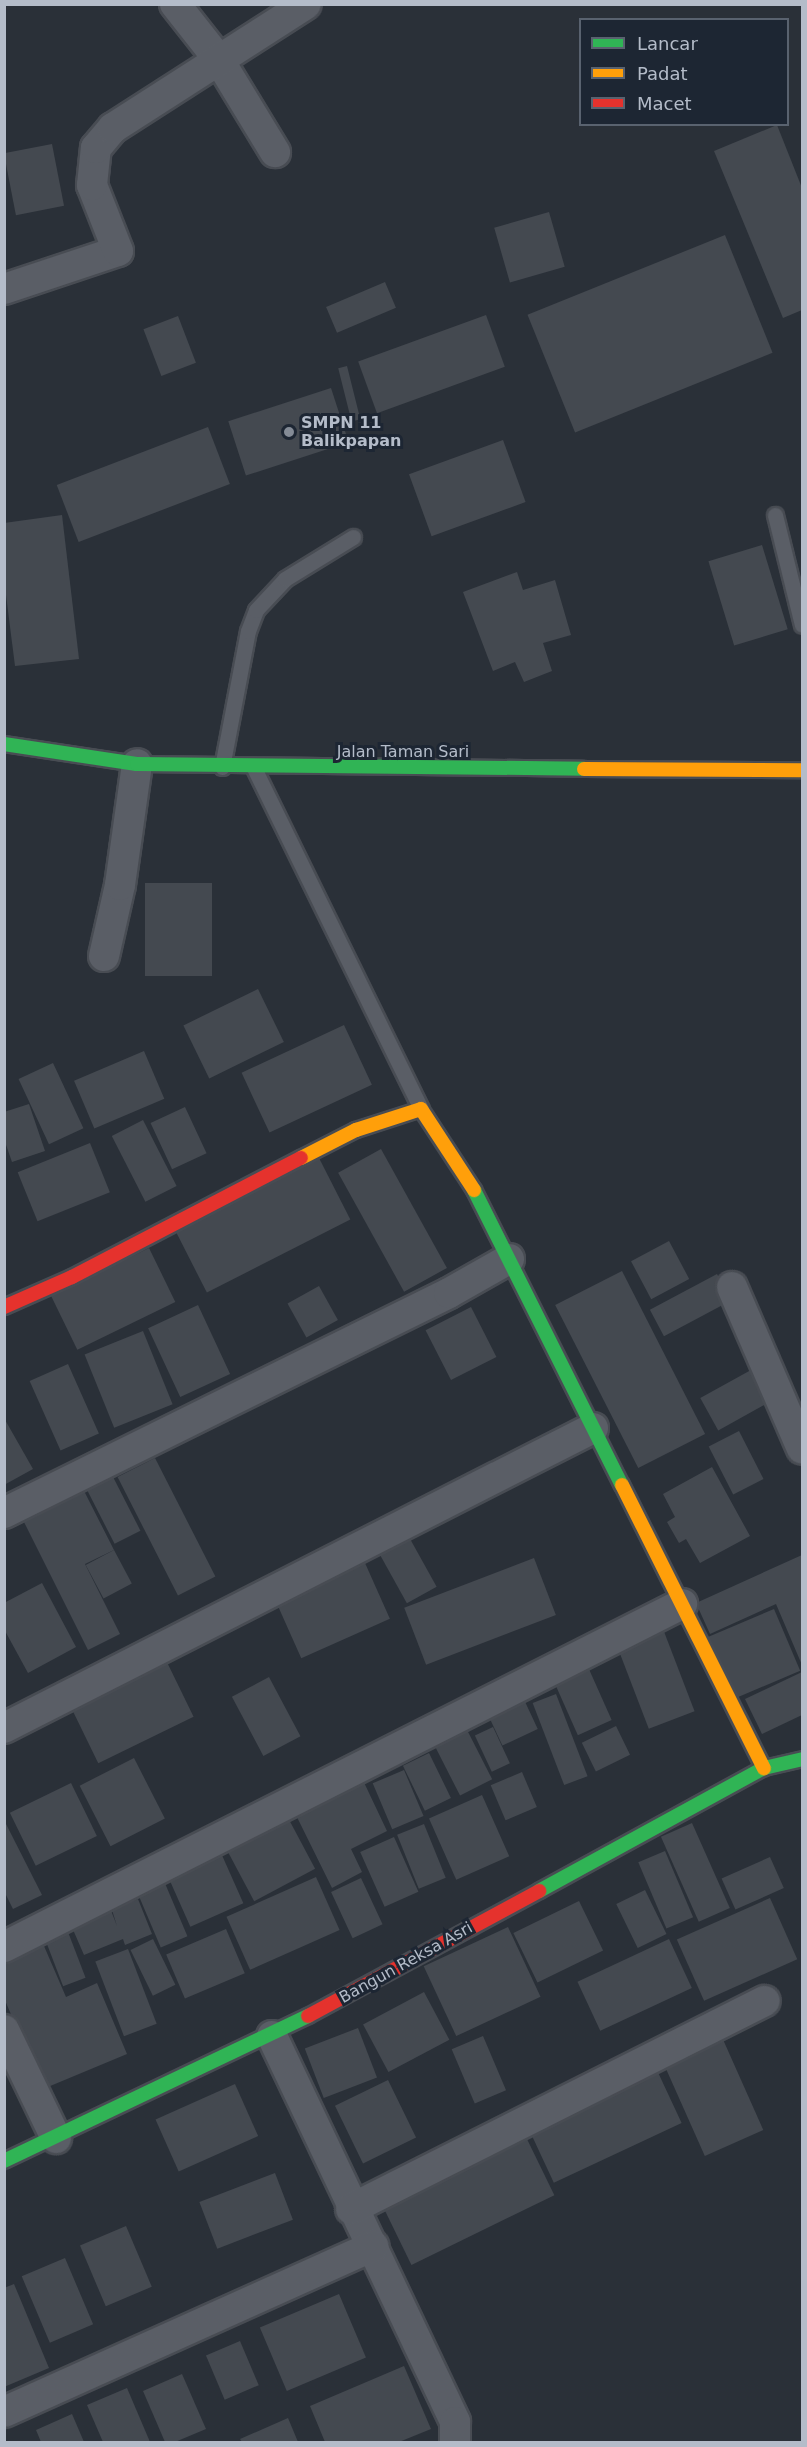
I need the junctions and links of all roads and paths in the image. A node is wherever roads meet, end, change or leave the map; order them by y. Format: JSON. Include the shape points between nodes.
{"nodes":[{"id":1,"x":175,"y":4,"type":"edge"},
{"id":2,"x":306,"y":4,"type":"edge"},
{"id":3,"x":219,"y":60,"type":"junction"},
{"id":4,"x":274,"y":152,"type":"dead end"},
{"id":5,"x":4,"y":289,"type":"edge"},
{"id":6,"x":775,"y":515,"type":"dead end"},
{"id":7,"x":353,"y":537,"type":"dead end"},
{"id":8,"x":802,"y":625,"type":"edge"},
{"id":9,"x":4,"y":744,"type":"edge"},
{"id":10,"x":137,"y":764,"type":"junction"},
{"id":11,"x":222,"y":767,"type":"junction"},
{"id":12,"x":254,"y":768,"type":"junction"},
{"id":13,"x":802,"y":770,"type":"edge"},
{"id":14,"x":104,"y":956,"type":"dead end"},
{"id":15,"x":421,"y":1109,"type":"junction"},
{"id":16,"x":509,"y":1259,"type":"junction"},
{"id":17,"x":732,"y":1287,"type":"dead end"},
{"id":18,"x":4,"y":1307,"type":"edge"},
{"id":19,"x":593,"y":1428,"type":"junction"},
{"id":20,"x":802,"y":1449,"type":"edge"},
{"id":21,"x":4,"y":1513,"type":"edge"},
{"id":22,"x":682,"y":1604,"type":"junction"},
{"id":23,"x":4,"y":1728,"type":"edge"},
{"id":24,"x":802,"y":1760,"type":"edge"},
{"id":25,"x":764,"y":1768,"type":"junction"},
{"id":26,"x":4,"y":1947,"type":"edge"},
{"id":27,"x":765,"y":2001,"type":"dead end"},
{"id":28,"x":4,"y":2030,"type":"edge"},
{"id":29,"x":272,"y":2036,"type":"junction"},
{"id":30,"x":56,"y":2138,"type":"junction"},
{"id":31,"x":4,"y":2161,"type":"edge"},
{"id":32,"x":351,"y":2209,"type":"junction"},
{"id":33,"x":373,"y":2246,"type":"junction"},
{"id":34,"x":4,"y":2412,"type":"edge"},
{"id":35,"x":455,"y":2442,"type":"edge"}],
"edges":[{"from":1,"to":3,"type":"street"},
{"from":2,"to":3,"type":"street"},
{"from":3,"to":4,"type":"street"},
{"from":3,"to":5,"type":"street","via":[[113,128],[96,148],[92,185],[118,251]]},
{"from":6,"to":8,"type":"lane"},
{"from":7,"to":11,"type":"lane","via":[[285,579],[256,610],[248,631]]},
{"from":9,"to":10,"type":"street","name":"Jalan Taman Sari"},
{"from":10,"to":11,"type":"street","name":"Jalan Taman Sari"},
{"from":10,"to":14,"type":"street","via":[[120,885]]},
{"from":11,"to":12,"type":"street","name":"Jalan Taman Sari"},
{"from":12,"to":13,"type":"street","name":"Jalan Taman Sari"},
{"from":12,"to":15,"type":"lane"},
{"from":15,"to":16,"type":"street","via":[[473,1188]]},
{"from":15,"to":18,"type":"street","via":[[356,1130],[72,1277]]},
{"from":16,"to":19,"type":"street"},
{"from":16,"to":21,"type":"street"},
{"from":17,"to":20,"type":"street"},
{"from":19,"to":22,"type":"street"},
{"from":19,"to":23,"type":"street"},
{"from":22,"to":25,"type":"street"},
{"from":22,"to":26,"type":"street"},
{"from":24,"to":25,"type":"street","name":"Bangun Reksa Asri"},
{"from":25,"to":29,"type":"street","name":"Bangun Reksa Asri"},
{"from":27,"to":32,"type":"street"},
{"from":28,"to":30,"type":"street"},
{"from":29,"to":30,"type":"street","name":"Bangun Reksa Asri"},
{"from":29,"to":32,"type":"street"},
{"from":30,"to":31,"type":"street","name":"Bangun Reksa Asri"},
{"from":32,"to":33,"type":"street"},
{"from":33,"to":34,"type":"street"},
{"from":33,"to":35,"type":"street","via":[[456,2422]]}]}
